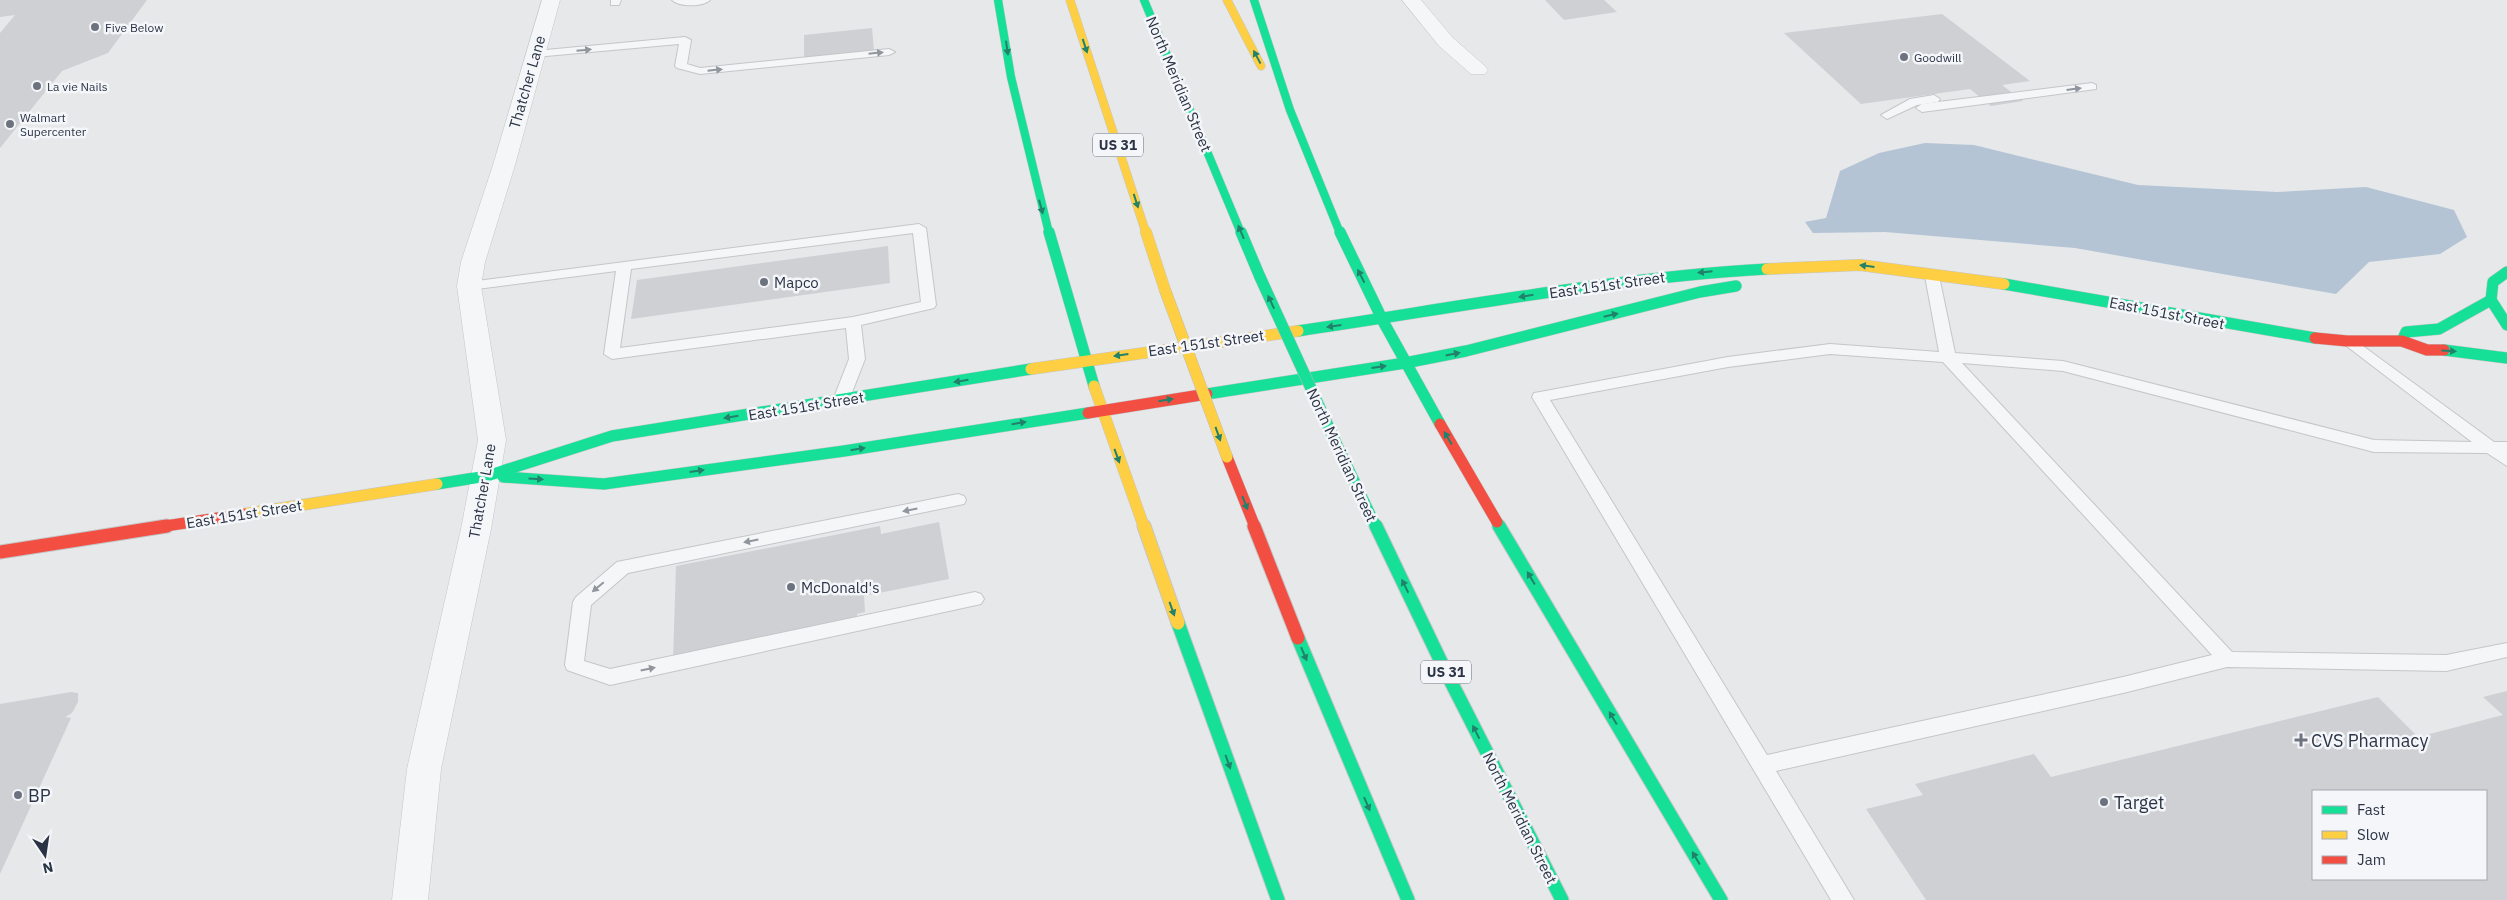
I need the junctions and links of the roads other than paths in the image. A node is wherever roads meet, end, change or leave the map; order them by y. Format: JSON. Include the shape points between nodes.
{"nodes":[{"id":1,"x":551,"y":0,"type":"edge"},
{"id":2,"x":677,"y":0,"type":"edge"},
{"id":3,"x":705,"y":0,"type":"edge"},
{"id":4,"x":998,"y":0,"type":"edge"},
{"id":5,"x":1070,"y":0,"type":"edge"},
{"id":6,"x":1144,"y":0,"type":"edge"},
{"id":7,"x":1227,"y":0,"type":"edge"},
{"id":8,"x":1254,"y":0,"type":"edge"},
{"id":9,"x":1411,"y":0,"type":"edge"},
{"id":10,"x":889,"y":52,"type":"dead end"},
{"id":11,"x":535,"y":54,"type":"junction"},
{"id":12,"x":1478,"y":70,"type":"dead end"},
{"id":13,"x":2092,"y":86,"type":"dead end"},
{"id":14,"x":2039,"y":93,"type":"junction"},
{"id":15,"x":1922,"y":108,"type":"dead end"},
{"id":16,"x":1888,"y":115,"type":"dead end"},
{"id":17,"x":1296,"y":131,"type":"junction"},
{"id":18,"x":624,"y":267,"type":"junction"},
{"id":19,"x":2507,"y":272,"type":"edge"},
{"id":20,"x":1932,"y":276,"type":"junction"},
{"id":21,"x":1876,"y":279,"type":"dead end"},
{"id":22,"x":1745,"y":285,"type":"dead end"},
{"id":23,"x":469,"y":286,"type":"junction"},
{"id":24,"x":2492,"y":300,"type":"junction"},
{"id":25,"x":1383,"y":320,"type":"junction"},
{"id":26,"x":854,"y":322,"type":"junction"},
{"id":27,"x":2507,"y":325,"type":"edge"},
{"id":28,"x":2347,"y":341,"type":"junction"},
{"id":29,"x":2402,"y":341,"type":"junction"},
{"id":30,"x":1948,"y":358,"type":"junction"},
{"id":31,"x":2507,"y":358,"type":"edge"},
{"id":32,"x":1086,"y":360,"type":"junction"},
{"id":33,"x":1406,"y":363,"type":"junction"},
{"id":34,"x":841,"y":400,"type":"junction"},
{"id":35,"x":1101,"y":410,"type":"junction"},
{"id":36,"x":2500,"y":449,"type":"edge"},
{"id":37,"x":2507,"y":460,"type":"edge"},
{"id":38,"x":487,"y":476,"type":"junction"},
{"id":39,"x":958,"y":500,"type":"dead end"},
{"id":40,"x":0,"y":552,"type":"edge"},
{"id":41,"x":975,"y":599,"type":"dead end"},
{"id":42,"x":2507,"y":650,"type":"edge"},
{"id":43,"x":2228,"y":659,"type":"junction"},
{"id":44,"x":1762,"y":765,"type":"junction"},
{"id":45,"x":410,"y":900,"type":"edge"},
{"id":46,"x":1278,"y":900,"type":"edge"},
{"id":47,"x":1408,"y":900,"type":"edge"},
{"id":48,"x":1562,"y":900,"type":"edge"},
{"id":49,"x":1721,"y":900,"type":"edge"},
{"id":50,"x":1843,"y":900,"type":"edge"}],
"edges":[{"from":1,"to":11,"type":"street","name":"Thatcher Lane"},
{"from":2,"to":3,"type":"lane"},
{"from":4,"to":32,"type":"main road","one_way":true,"via":[[1011,77],[1041,206]]},
{"from":5,"to":47,"type":"main road","number":"US 31","one_way":true,"bridge":true,"via":[[1165,290],[1227,457],[1294,630]]},
{"from":48,"to":6,"type":"main road","name":"North Meridian Street","number":"US 31","one_way":true,"bridge":true,"via":[[1445,670],[1335,441],[1260,277]]},
{"from":17,"to":7,"type":"main road","one_way":true},
{"from":8,"to":17,"type":"main road"},
{"from":9,"to":12,"type":"street","via":[[1453,50]]},
{"from":11,"to":10,"type":"lane","one_way":true,"via":[[685,40],[681,66],[700,71]]},
{"from":11,"to":23,"type":"street","name":"Thatcher Lane","via":[[473,262]]},
{"from":14,"to":13,"type":"lane","one_way":true},
{"from":14,"to":15,"type":"lane"},
{"from":14,"to":16,"type":"lane","via":[[2011,89],[1914,102]]},
{"from":25,"to":17,"type":"main road","one_way":true,"via":[[1334,222]]},
{"from":18,"to":23,"type":"lane"},
{"from":18,"to":26,"type":"lane","via":[[612,354]]},
{"from":18,"to":26,"type":"lane","via":[[919,228],[929,305]]},
{"from":19,"to":24,"type":"main road","via":[[2494,282]]},
{"from":20,"to":21,"type":"main road","name":"East 151st Street"},
{"from":20,"to":25,"type":"main road","name":"East 151st Street","one_way":true,"via":[[1860,265],[1730,270],[1619,282]]},
{"from":20,"to":28,"type":"main road","name":"East 151st Street","via":[[2031,287],[2290,335]]},
{"from":20,"to":30,"type":"lane"},
{"from":33,"to":22,"type":"main road","name":"East 151st Street","one_way":true,"via":[[1700,292]]},
{"from":23,"to":38,"type":"street","name":"Thatcher Lane","via":[[492,440]]},
{"from":24,"to":27,"type":"main road"},
{"from":24,"to":29,"type":"main road","name":"East 151st Street","via":[[2439,329],[2406,332]]},
{"from":25,"to":32,"type":"main road","name":"East 151st Street","one_way":true},
{"from":25,"to":33,"type":"main road"},
{"from":26,"to":34,"type":"lane","via":[[857,359]]},
{"from":28,"to":29,"type":"main road","name":"East 151st Street"},
{"from":28,"to":36,"type":"lane"},
{"from":29,"to":31,"type":"main road","name":"East 151st Street","one_way":true,"via":[[2427,350]]},
{"from":30,"to":36,"type":"lane","via":[[2063,366],[2374,446]]},
{"from":30,"to":43,"type":"lane"},
{"from":30,"to":44,"type":"lane","via":[[1830,349],[1728,362],[1540,397]]},
{"from":32,"to":34,"type":"main road","name":"East 151st Street","one_way":true},
{"from":32,"to":35,"type":"main road"},
{"from":35,"to":33,"type":"main road","name":"East 151st Street","one_way":true},
{"from":49,"to":33,"type":"main road","one_way":true},
{"from":34,"to":38,"type":"main road","name":"East 151st Street","one_way":true,"via":[[612,436]]},
{"from":38,"to":35,"type":"main road","name":"East 151st Street","one_way":true,"via":[[604,484],[844,451]]},
{"from":35,"to":46,"type":"main road","one_way":true},
{"from":36,"to":37,"type":"lane"},
{"from":38,"to":40,"type":"main road","name":"East 151st Street"},
{"from":38,"to":45,"type":"street","name":"Thatcher Lane","via":[[424,769]]},
{"from":39,"to":41,"type":"lane","one_way":true,"via":[[623,566],[582,602],[574,665],[610,677]]},
{"from":42,"to":43,"type":"lane","via":[[2446,663]]},
{"from":43,"to":44,"type":"lane"},
{"from":44,"to":50,"type":"lane"}]}
